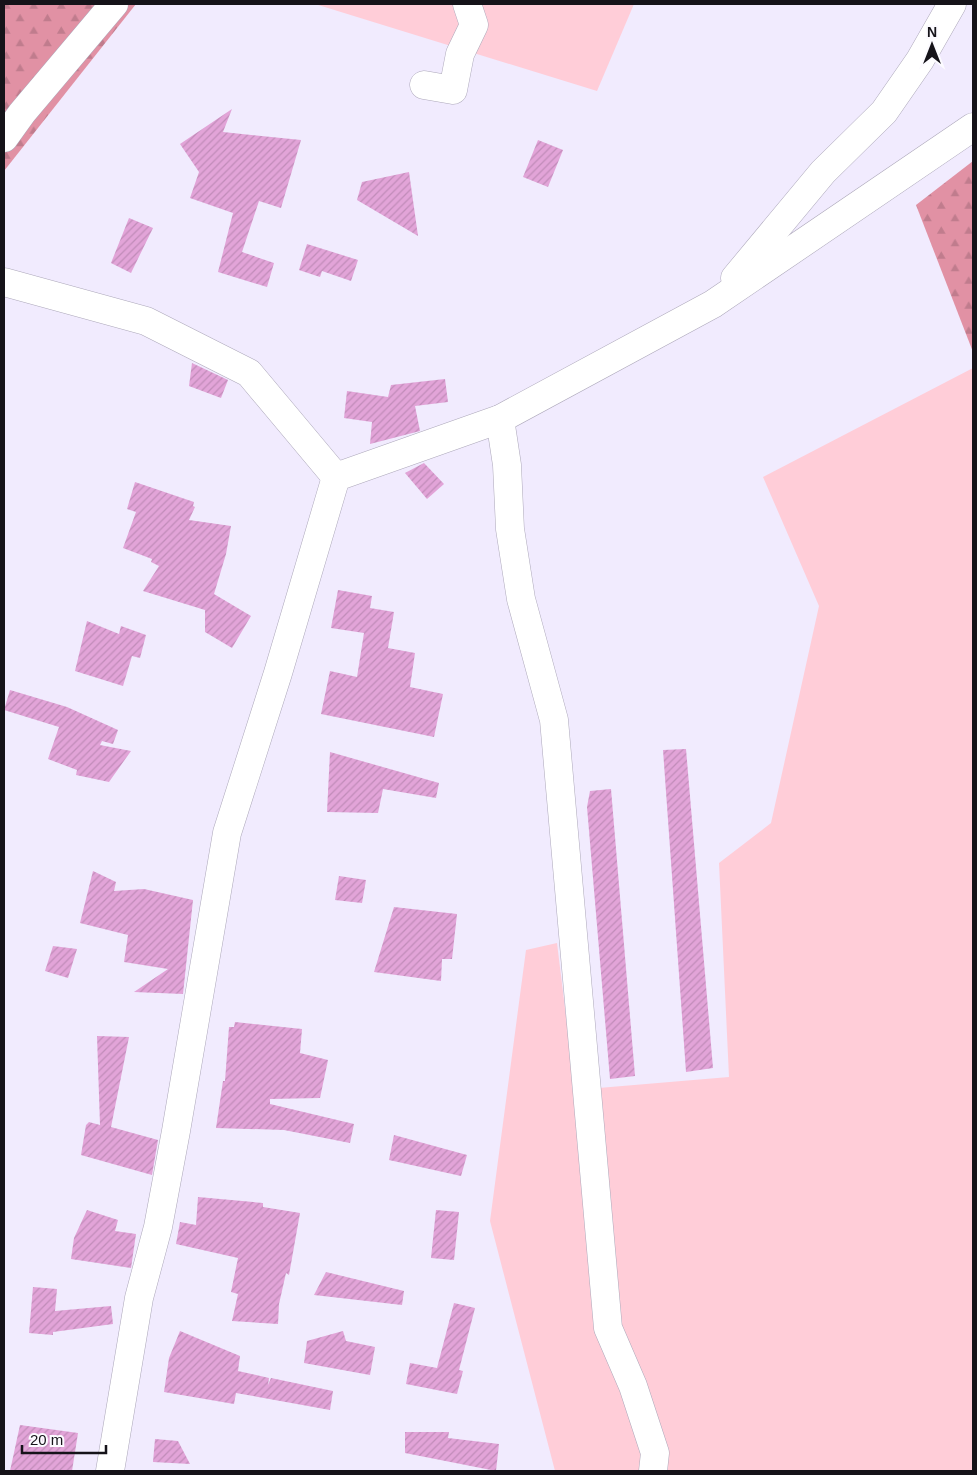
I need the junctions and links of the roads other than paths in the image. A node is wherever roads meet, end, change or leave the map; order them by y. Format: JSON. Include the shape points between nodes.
{"nodes":[{"id":1,"x":114,"y":4,"type":"edge"},
{"id":2,"x":467,"y":4,"type":"edge"},
{"id":3,"x":952,"y":4,"type":"edge"},
{"id":4,"x":424,"y":86,"type":"dead end"},
{"id":5,"x":973,"y":128,"type":"edge"},
{"id":6,"x":4,"y":138,"type":"edge"},
{"id":7,"x":4,"y":282,"type":"edge"},
{"id":8,"x":713,"y":304,"type":"junction"},
{"id":9,"x":500,"y":419,"type":"junction"},
{"id":10,"x":336,"y":477,"type":"junction"},
{"id":11,"x":110,"y":1471,"type":"edge"},
{"id":12,"x":653,"y":1471,"type":"edge"}],
"edges":[{"from":1,"to":6,"type":"street"},
{"from":2,"to":4,"type":"street","via":[[474,26],[460,54],[453,90]]},
{"from":3,"to":8,"type":"street","via":[[920,60],[884,112],[823,172]]},
{"from":5,"to":8,"type":"street"},
{"from":7,"to":10,"type":"street","via":[[146,321],[249,373]]},
{"from":8,"to":9,"type":"street"},
{"from":9,"to":10,"type":"street"},
{"from":9,"to":12,"type":"street","via":[[520,599],[554,720],[608,1328],[656,1453]]},
{"from":10,"to":11,"type":"street","via":[[227,833],[176,1131],[158,1226],[139,1298]]}]}
